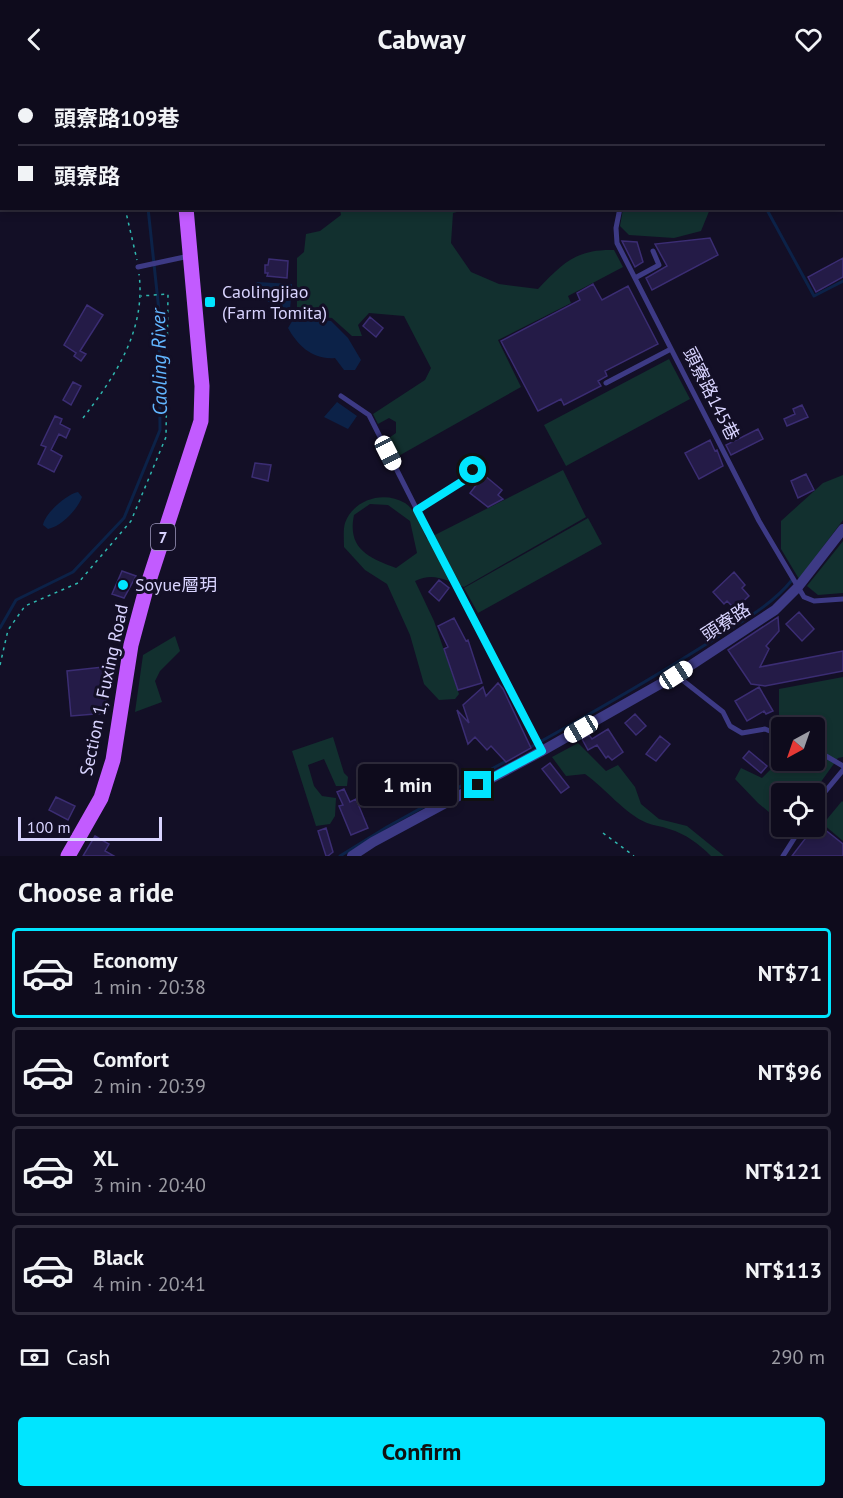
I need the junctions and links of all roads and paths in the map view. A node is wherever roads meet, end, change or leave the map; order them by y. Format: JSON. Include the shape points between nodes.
{"nodes":[{"id":1,"x":125,"y":210,"type":"edge"},
{"id":2,"x":186,"y":210,"type":"edge"},
{"id":3,"x":620,"y":210,"type":"edge"},
{"id":4,"x":653,"y":251,"type":"dead end"},
{"id":5,"x":191,"y":256,"type":"junction"},
{"id":6,"x":138,"y":267,"type":"junction"},
{"id":7,"x":635,"y":278,"type":"junction"},
{"id":8,"x":141,"y":296,"type":"junction"},
{"id":9,"x":671,"y":349,"type":"junction"},
{"id":10,"x":606,"y":383,"type":"dead end"},
{"id":11,"x":341,"y":396,"type":"dead end"},
{"id":12,"x":83,"y":418,"type":"dead end"},
{"id":13,"x":473,"y":470,"type":"dead end"},
{"id":14,"x":417,"y":510,"type":"junction"},
{"id":15,"x":843,"y":529,"type":"edge"},
{"id":16,"x":798,"y":587,"type":"junction"},
{"id":17,"x":843,"y":599,"type":"edge"},
{"id":18,"x":0,"y":665,"type":"edge"},
{"id":19,"x":676,"y":675,"type":"junction"},
{"id":20,"x":771,"y":731,"type":"edge"},
{"id":21,"x":542,"y":751,"type":"junction"},
{"id":22,"x":825,"y":756,"type":"edge"},
{"id":23,"x":843,"y":768,"type":"edge"},
{"id":24,"x":825,"y":791,"type":"edge"},
{"id":25,"x":603,"y":832,"type":"dead end"},
{"id":26,"x":795,"y":837,"type":"edge"},
{"id":27,"x":68,"y":856,"type":"edge"},
{"id":28,"x":352,"y":856,"type":"edge"},
{"id":29,"x":634,"y":856,"type":"edge"},
{"id":30,"x":783,"y":856,"type":"edge"}],
"edges":[{"from":1,"to":6,"type":"path"},
{"from":2,"to":5,"type":"main road","name":"Section 1, Fuxing Road","number":"7"},
{"from":3,"to":7,"type":"lane","name":"頭寮路145巷","via":[[617,243]]},
{"from":4,"to":7,"type":"lane","via":[[659,265]]},
{"from":5,"to":6,"type":"lane"},
{"from":5,"to":27,"type":"main road","name":"Section 1, Fuxing Road","number":"7","via":[[202,386],[201,421],[131,645],[113,760],[101,798]]},
{"from":6,"to":8,"type":"path"},
{"from":7,"to":9,"type":"lane","name":"頭寮路145巷"},
{"from":8,"to":12,"type":"path","via":[[138,322],[127,351]]},
{"from":8,"to":18,"type":"path","via":[[168,294],[166,437],[131,521],[78,582],[25,606],[8,630]]},
{"from":9,"to":10,"type":"lane"},
{"from":9,"to":16,"type":"lane","name":"頭寮路145巷","via":[[759,521]]},
{"from":11,"to":14,"type":"lane","via":[[369,415]]},
{"from":13,"to":14,"type":"lane","via":[[466,479]]},
{"from":14,"to":21,"type":"lane"},
{"from":15,"to":16,"type":"street","name":"頭寮路"},
{"from":16,"to":17,"type":"lane","via":[[804,597],[814,601]]},
{"from":16,"to":19,"type":"street","name":"頭寮路","via":[[775,610]]},
{"from":19,"to":20,"type":"lane","via":[[723,712],[730,726],[742,733]]},
{"from":19,"to":21,"type":"street","name":"頭寮路"},
{"from":21,"to":28,"type":"street","name":"頭寮路"},
{"from":22,"to":23,"type":"lane"},
{"from":23,"to":24,"type":"lane"},
{"from":25,"to":29,"type":"path"},
{"from":26,"to":30,"type":"lane"}]}
